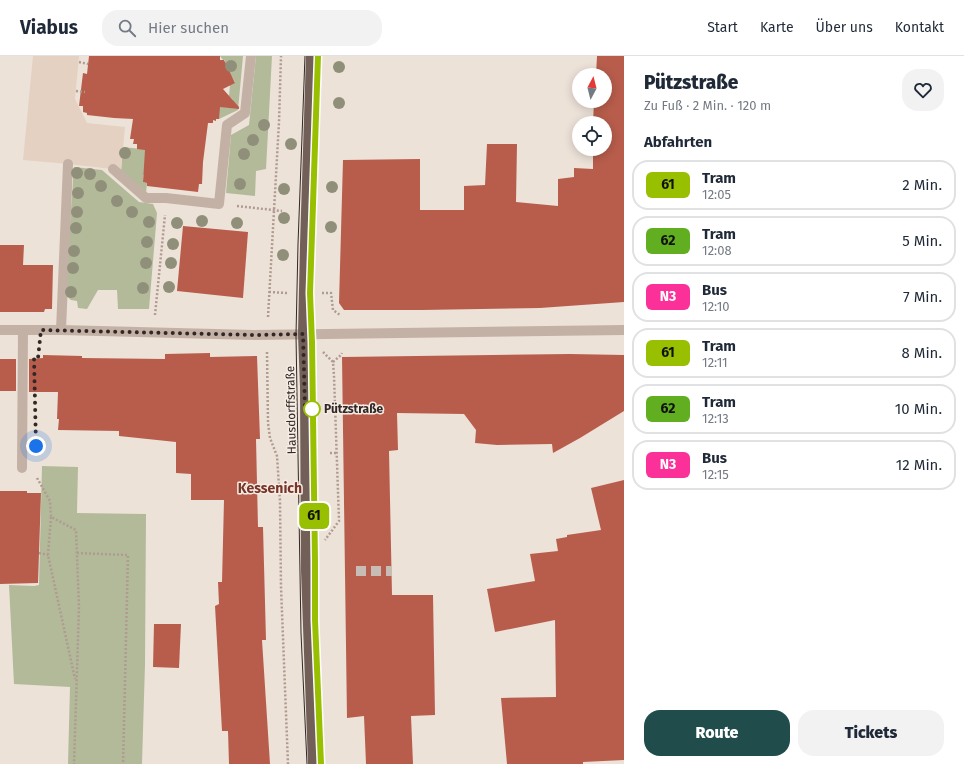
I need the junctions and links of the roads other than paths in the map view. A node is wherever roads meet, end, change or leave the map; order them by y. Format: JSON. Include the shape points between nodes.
{"nodes":[{"id":1,"x":251,"y":56,"type":"edge"},
{"id":2,"x":311,"y":56,"type":"edge"},
{"id":3,"x":68,"y":164,"type":"dead end"},
{"id":4,"x":113,"y":170,"type":"dead end"},
{"id":5,"x":0,"y":330,"type":"edge"},
{"id":6,"x":23,"y":330,"type":"junction"},
{"id":7,"x":61,"y":330,"type":"junction"},
{"id":8,"x":624,"y":330,"type":"edge"},
{"id":9,"x":303,"y":334,"type":"junction"},
{"id":10,"x":22,"y":468,"type":"dead end"},
{"id":11,"x":313,"y":764,"type":"edge"}],
"edges":[{"from":1,"to":4,"type":"street","via":[[245,113],[226,125],[219,204],[146,198]]},
{"from":2,"to":9,"type":"main road","name":"Hausdorffstraße"},
{"from":3,"to":7,"type":"street"},
{"from":5,"to":6,"type":"street"},
{"from":6,"to":7,"type":"street"},
{"from":6,"to":10,"type":"street"},
{"from":7,"to":9,"type":"street"},
{"from":8,"to":9,"type":"street"},
{"from":9,"to":11,"type":"main road","name":"Hausdorffstraße","via":[[306,570]]}]}
